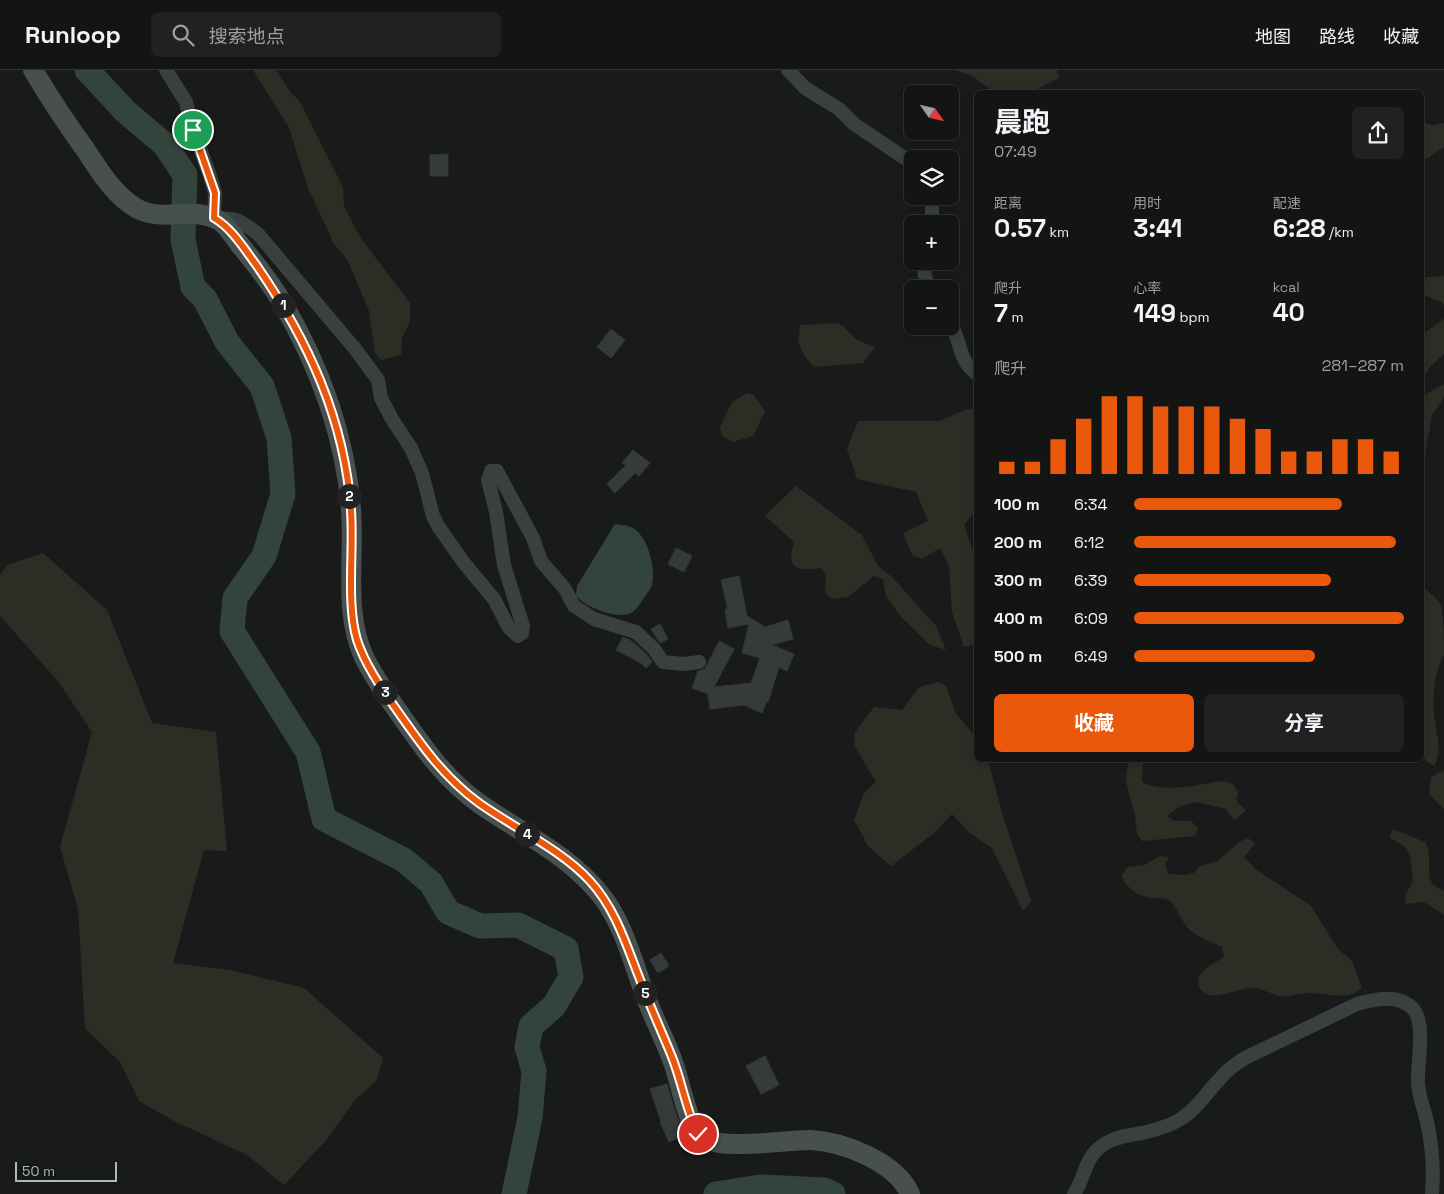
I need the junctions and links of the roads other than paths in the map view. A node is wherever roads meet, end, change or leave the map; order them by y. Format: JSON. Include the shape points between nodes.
{"nodes":[{"id":1,"x":33,"y":70,"type":"edge"},
{"id":2,"x":166,"y":70,"type":"edge"},
{"id":3,"x":788,"y":70,"type":"edge"},
{"id":4,"x":904,"y":158,"type":"edge"},
{"id":5,"x":209,"y":217,"type":"junction"},
{"id":6,"x":957,"y":335,"type":"edge"},
{"id":7,"x":974,"y":371,"type":"edge"},
{"id":8,"x":699,"y":662,"type":"dead end"},
{"id":9,"x":910,"y":1194,"type":"edge"},
{"id":10,"x":1074,"y":1194,"type":"edge"},
{"id":11,"x":1432,"y":1194,"type":"edge"}],
"edges":[{"from":1,"to":5,"type":"street","via":[[109,183],[123,198],[151,214]]},
{"from":2,"to":5,"type":"street","via":[[186,102],[215,193]]},
{"from":3,"to":4,"type":"street","via":[[805,88]]},
{"from":5,"to":8,"type":"street","via":[[241,220],[258,234],[378,380],[381,398],[422,473],[438,526],[494,599],[509,628],[518,636],[523,626],[504,564],[488,480],[491,471],[497,471],[533,538],[540,561],[565,589],[574,606],[594,619],[636,632],[663,662]]},
{"from":5,"to":9,"type":"street","via":[[229,230],[280,300],[324,388],[336,421],[351,511],[353,618],[364,657],[429,757],[452,782],[575,866],[591,881],[608,905],[623,934],[672,1058],[698,1134],[717,1143],[811,1140],[842,1146],[874,1159],[897,1174],[906,1183]]},
{"from":6,"to":7,"type":"street","via":[[962,357]]},
{"from":10,"to":11,"type":"street","via":[[1086,1166],[1110,1140],[1143,1133],[1183,1118],[1234,1065],[1245,1058],[1357,1004],[1391,998],[1409,1006],[1418,1018],[1418,1090],[1434,1160]]}]}
